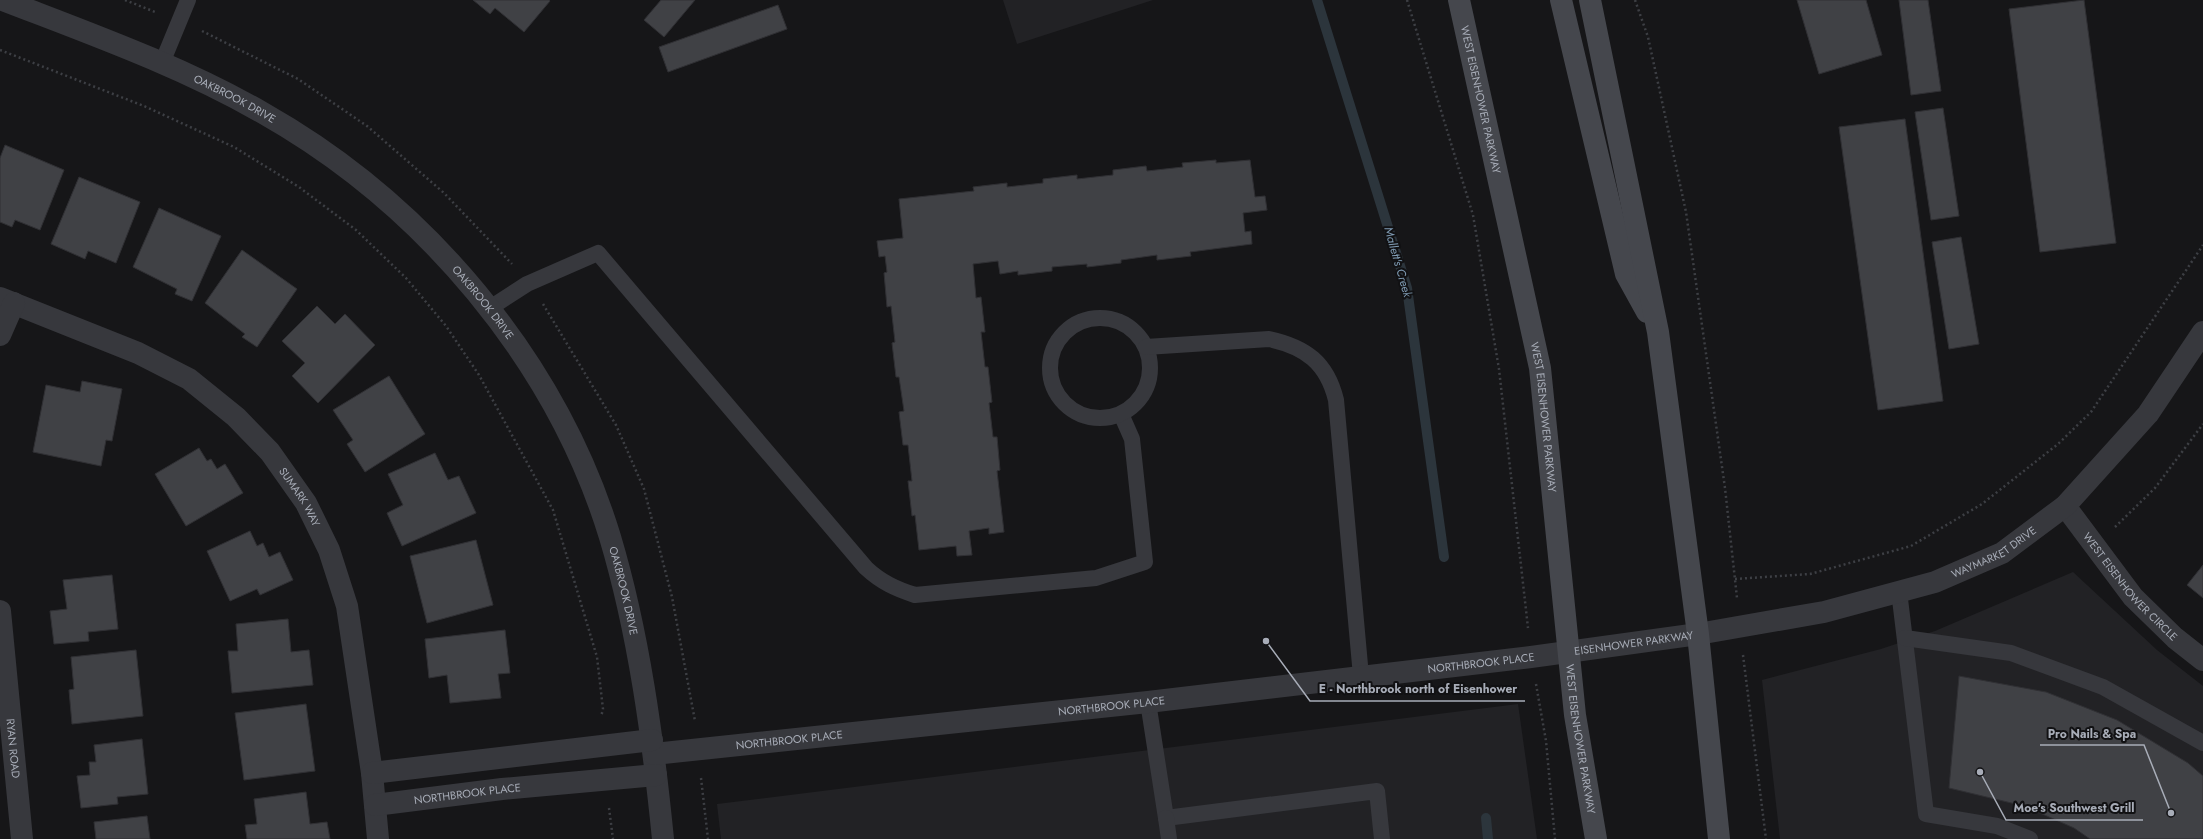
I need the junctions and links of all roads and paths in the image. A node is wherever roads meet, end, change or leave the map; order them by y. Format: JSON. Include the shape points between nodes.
{"nodes":[{"id":1,"x":3,"y":0,"type":"edge"},
{"id":2,"x":125,"y":0,"type":"edge"},
{"id":3,"x":188,"y":0,"type":"edge"},
{"id":4,"x":1407,"y":0,"type":"edge"},
{"id":5,"x":1459,"y":0,"type":"edge"},
{"id":6,"x":1561,"y":0,"type":"edge"},
{"id":7,"x":1590,"y":0,"type":"edge"},
{"id":8,"x":1635,"y":0,"type":"edge"},
{"id":9,"x":144,"y":7,"type":"dead end"},
{"id":10,"x":211,"y":34,"type":"dead end"},
{"id":11,"x":0,"y":50,"type":"edge"},
{"id":12,"x":162,"y":62,"type":"junction"},
{"id":13,"x":2203,"y":245,"type":"edge"},
{"id":14,"x":507,"y":258,"type":"dead end"},
{"id":15,"x":7,"y":300,"type":"edge"},
{"id":16,"x":490,"y":308,"type":"junction"},
{"id":17,"x":550,"y":313,"type":"dead end"},
{"id":18,"x":1658,"y":332,"type":"junction"},
{"id":19,"x":2203,"y":332,"type":"edge"},
{"id":20,"x":0,"y":335,"type":"edge"},
{"id":21,"x":1146,"y":347,"type":"junction"},
{"id":22,"x":1121,"y":414,"type":"junction"},
{"id":23,"x":2203,"y":424,"type":"edge"},
{"id":24,"x":2065,"y":506,"type":"junction"},
{"id":25,"x":2095,"y":546,"type":"junction"},
{"id":26,"x":1734,"y":579,"type":"junction"},
{"id":27,"x":1899,"y":591,"type":"junction"},
{"id":28,"x":0,"y":611,"type":"edge"},
{"id":29,"x":1740,"y":627,"type":"junction"},
{"id":30,"x":1698,"y":634,"type":"junction"},
{"id":31,"x":1905,"y":638,"type":"junction"},
{"id":32,"x":1568,"y":650,"type":"junction"},
{"id":33,"x":1531,"y":657,"type":"junction"},
{"id":34,"x":2203,"y":660,"type":"edge"},
{"id":35,"x":1361,"y":676,"type":"junction"},
{"id":36,"x":1148,"y":702,"type":"junction"},
{"id":37,"x":694,"y":707,"type":"dead end"},
{"id":38,"x":600,"y":721,"type":"dead end"},
{"id":39,"x":2203,"y":743,"type":"edge"},
{"id":40,"x":653,"y":747,"type":"junction"},
{"id":41,"x":372,"y":773,"type":"junction"},
{"id":42,"x":656,"y":775,"type":"junction"},
{"id":43,"x":703,"y":800,"type":"dead end"},
{"id":44,"x":375,"y":805,"type":"junction"},
{"id":45,"x":609,"y":806,"type":"dead end"},
{"id":46,"x":1166,"y":818,"type":"junction"},
{"id":47,"x":22,"y":839,"type":"edge"},
{"id":48,"x":378,"y":839,"type":"edge"},
{"id":49,"x":613,"y":839,"type":"edge"},
{"id":50,"x":663,"y":839,"type":"edge"},
{"id":51,"x":708,"y":839,"type":"edge"},
{"id":52,"x":1169,"y":839,"type":"edge"},
{"id":53,"x":1382,"y":839,"type":"edge"},
{"id":54,"x":1555,"y":839,"type":"edge"},
{"id":55,"x":1596,"y":839,"type":"edge"},
{"id":56,"x":1719,"y":839,"type":"edge"},
{"id":57,"x":1766,"y":839,"type":"edge"},
{"id":58,"x":2030,"y":839,"type":"edge"}],
"edges":[{"from":1,"to":12,"type":"street","name":"OAKBROOK DRIVE"},
{"from":2,"to":9,"type":"path"},
{"from":3,"to":12,"type":"lane"},
{"from":4,"to":33,"type":"path","via":[[1473,215],[1499,369]]},
{"from":5,"to":32,"type":"main road","name":"WEST EISENHOWER PARKWAY","via":[[1540,368]]},
{"from":6,"to":18,"type":"main road","via":[[1626,274]]},
{"from":7,"to":18,"type":"main road"},
{"from":8,"to":26,"type":"path","via":[[1648,37],[1686,212],[1725,488]]},
{"from":10,"to":14,"type":"path","via":[[298,79],[367,126],[444,193]]},
{"from":11,"to":38,"type":"path","via":[[144,106],[234,147],[300,187],[356,230],[406,278],[446,326],[479,375],[552,510],[597,657],[603,709]]},
{"from":12,"to":16,"type":"street","name":"OAKBROOK DRIVE","via":[[264,113],[327,152],[410,221],[449,259]]},
{"from":13,"to":26,"type":"path","via":[[2091,412],[2058,444],[1982,504],[1911,546],[1810,574]]},
{"from":15,"to":20,"type":"street"},
{"from":15,"to":41,"type":"street","name":"SUMARK WAY","via":[[138,353],[189,379],[236,417],[270,452],[306,504],[332,557],[347,606]]},
{"from":16,"to":22,"type":"lane","via":[[527,284],[598,253],[866,568],[898,590],[915,595],[1096,578],[1145,562],[1132,439]]},
{"from":16,"to":40,"type":"street","name":"OAKBROOK DRIVE","via":[[540,382],[584,467],[609,536],[627,599]]},
{"from":17,"to":37,"type":"path","via":[[616,426],[644,489],[672,597]]},
{"from":18,"to":30,"type":"main road"},
{"from":19,"to":24,"type":"street","name":"WAYMARKET DRIVE","via":[[2148,414]]},
{"from":21,"to":22,"type":"lane","via":[[1150,366],[1147,386],[1137,402]]},
{"from":21,"to":22,"type":"lane","via":[[1134,331],[1123,324],[1098,318],[1079,322],[1063,334],[1052,350],[1050,370],[1054,389],[1066,405],[1083,415],[1102,418]]},
{"from":21,"to":35,"type":"lane","via":[[1269,339],[1287,343],[1305,352],[1320,365],[1331,381],[1336,400]]},
{"from":23,"to":25,"type":"path","via":[[2155,488]]},
{"from":24,"to":25,"type":"street","name":"WEST EISENHOWER CIRCLE"},
{"from":24,"to":27,"type":"street","name":"WAYMARKET DRIVE","via":[[2002,553],[1935,582]]},
{"from":25,"to":34,"type":"street","name":"WEST EISENHOWER CIRCLE","via":[[2133,597]]},
{"from":26,"to":29,"type":"path"},
{"from":27,"to":29,"type":"street","name":"WAYMARKET DRIVE","via":[[1824,612]]},
{"from":27,"to":31,"type":"lane"},
{"from":28,"to":47,"type":"street","name":"RYAN ROAD"},
{"from":29,"to":30,"type":"street","name":"WAYMARKET DRIVE"},
{"from":29,"to":57,"type":"path"},
{"from":30,"to":32,"type":"street","name":"EISENHOWER PARKWAY"},
{"from":30,"to":56,"type":"main road"},
{"from":31,"to":39,"type":"lane","via":[[2011,653],[2103,687]]},
{"from":31,"to":58,"type":"lane","via":[[1926,814],[1997,826]]},
{"from":32,"to":33,"type":"street","name":"NORTHBROOK PLACE"},
{"from":32,"to":55,"type":"main road","name":"WEST EISENHOWER PARKWAY","via":[[1575,715]]},
{"from":33,"to":35,"type":"street","name":"NORTHBROOK PLACE"},
{"from":33,"to":54,"type":"path","via":[[1546,740]]},
{"from":35,"to":36,"type":"street","name":"NORTHBROOK PLACE"},
{"from":36,"to":40,"type":"street","name":"NORTHBROOK PLACE"},
{"from":36,"to":46,"type":"lane"},
{"from":40,"to":41,"type":"street","name":"NORTHBROOK PLACE"},
{"from":40,"to":42,"type":"street","name":"OAKBROOK DRIVE"},
{"from":41,"to":44,"type":"street","name":"SUMARK WAY"},
{"from":42,"to":44,"type":"street","name":"NORTHBROOK PLACE","via":[[502,789]]},
{"from":42,"to":50,"type":"street","name":"OAKBROOK DRIVE"},
{"from":43,"to":51,"type":"path"},
{"from":44,"to":48,"type":"street","name":"SUMARK WAY"},
{"from":45,"to":49,"type":"path"},
{"from":46,"to":52,"type":"lane"},
{"from":46,"to":53,"type":"lane","via":[[1377,791]]}]}
